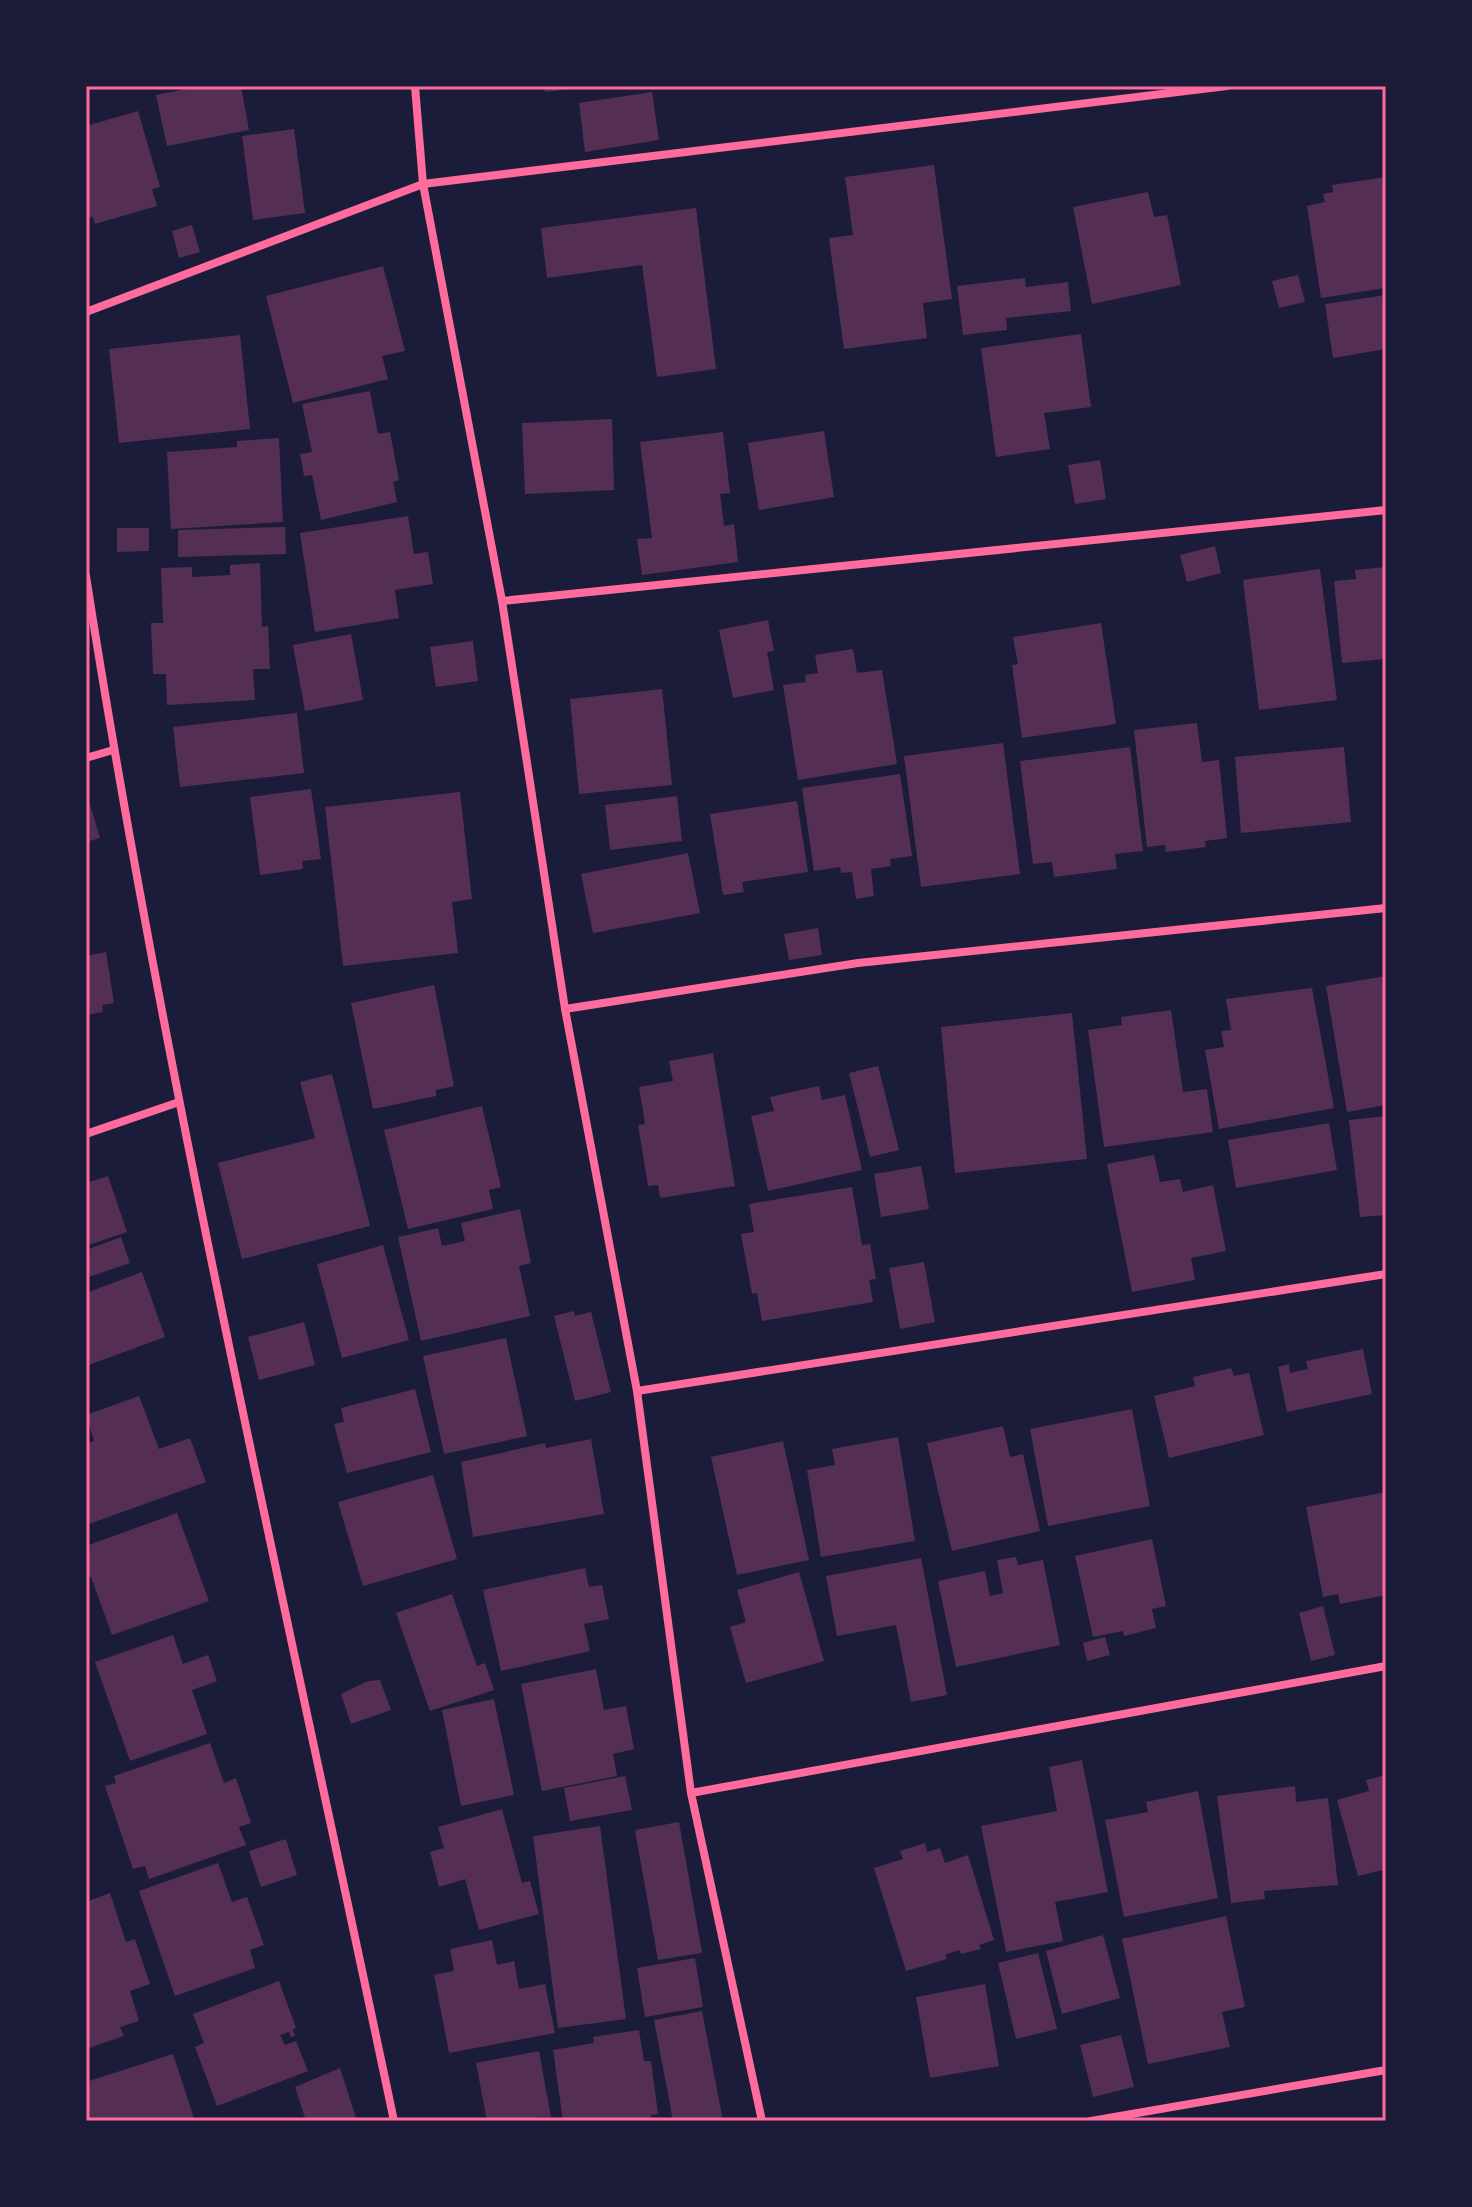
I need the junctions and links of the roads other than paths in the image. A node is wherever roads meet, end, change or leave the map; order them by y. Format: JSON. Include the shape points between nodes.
{"nodes":[{"id":1,"x":415,"y":86,"type":"edge"},
{"id":2,"x":1227,"y":86,"type":"edge"},
{"id":3,"x":423,"y":184,"type":"junction"},
{"id":4,"x":86,"y":312,"type":"edge"},
{"id":5,"x":1386,"y":510,"type":"edge"},
{"id":6,"x":86,"y":576,"type":"edge"},
{"id":7,"x":502,"y":601,"type":"junction"},
{"id":8,"x":113,"y":750,"type":"junction"},
{"id":9,"x":86,"y":758,"type":"edge"},
{"id":10,"x":1386,"y":908,"type":"edge"},
{"id":11,"x":565,"y":1009,"type":"junction"},
{"id":12,"x":179,"y":1102,"type":"junction"},
{"id":13,"x":86,"y":1134,"type":"edge"},
{"id":14,"x":1386,"y":1274,"type":"edge"},
{"id":15,"x":637,"y":1391,"type":"junction"},
{"id":16,"x":1386,"y":1666,"type":"edge"},
{"id":17,"x":691,"y":1793,"type":"junction"},
{"id":18,"x":1386,"y":2070,"type":"edge"},
{"id":19,"x":394,"y":2121,"type":"edge"},
{"id":20,"x":762,"y":2121,"type":"edge"},
{"id":21,"x":1091,"y":2121,"type":"edge"}],
"edges":[{"from":1,"to":3,"type":"street"},
{"from":2,"to":3,"type":"street"},
{"from":3,"to":4,"type":"street"},
{"from":3,"to":7,"type":"street"},
{"from":5,"to":7,"type":"street"},
{"from":6,"to":8,"type":"street"},
{"from":7,"to":11,"type":"street"},
{"from":8,"to":9,"type":"street"},
{"from":8,"to":12,"type":"street"},
{"from":10,"to":11,"type":"street","via":[[858,963]]},
{"from":11,"to":15,"type":"street"},
{"from":12,"to":13,"type":"street"},
{"from":12,"to":19,"type":"street"},
{"from":14,"to":15,"type":"street"},
{"from":15,"to":17,"type":"street"},
{"from":16,"to":17,"type":"street"},
{"from":17,"to":20,"type":"street"},
{"from":18,"to":21,"type":"street"}]}
